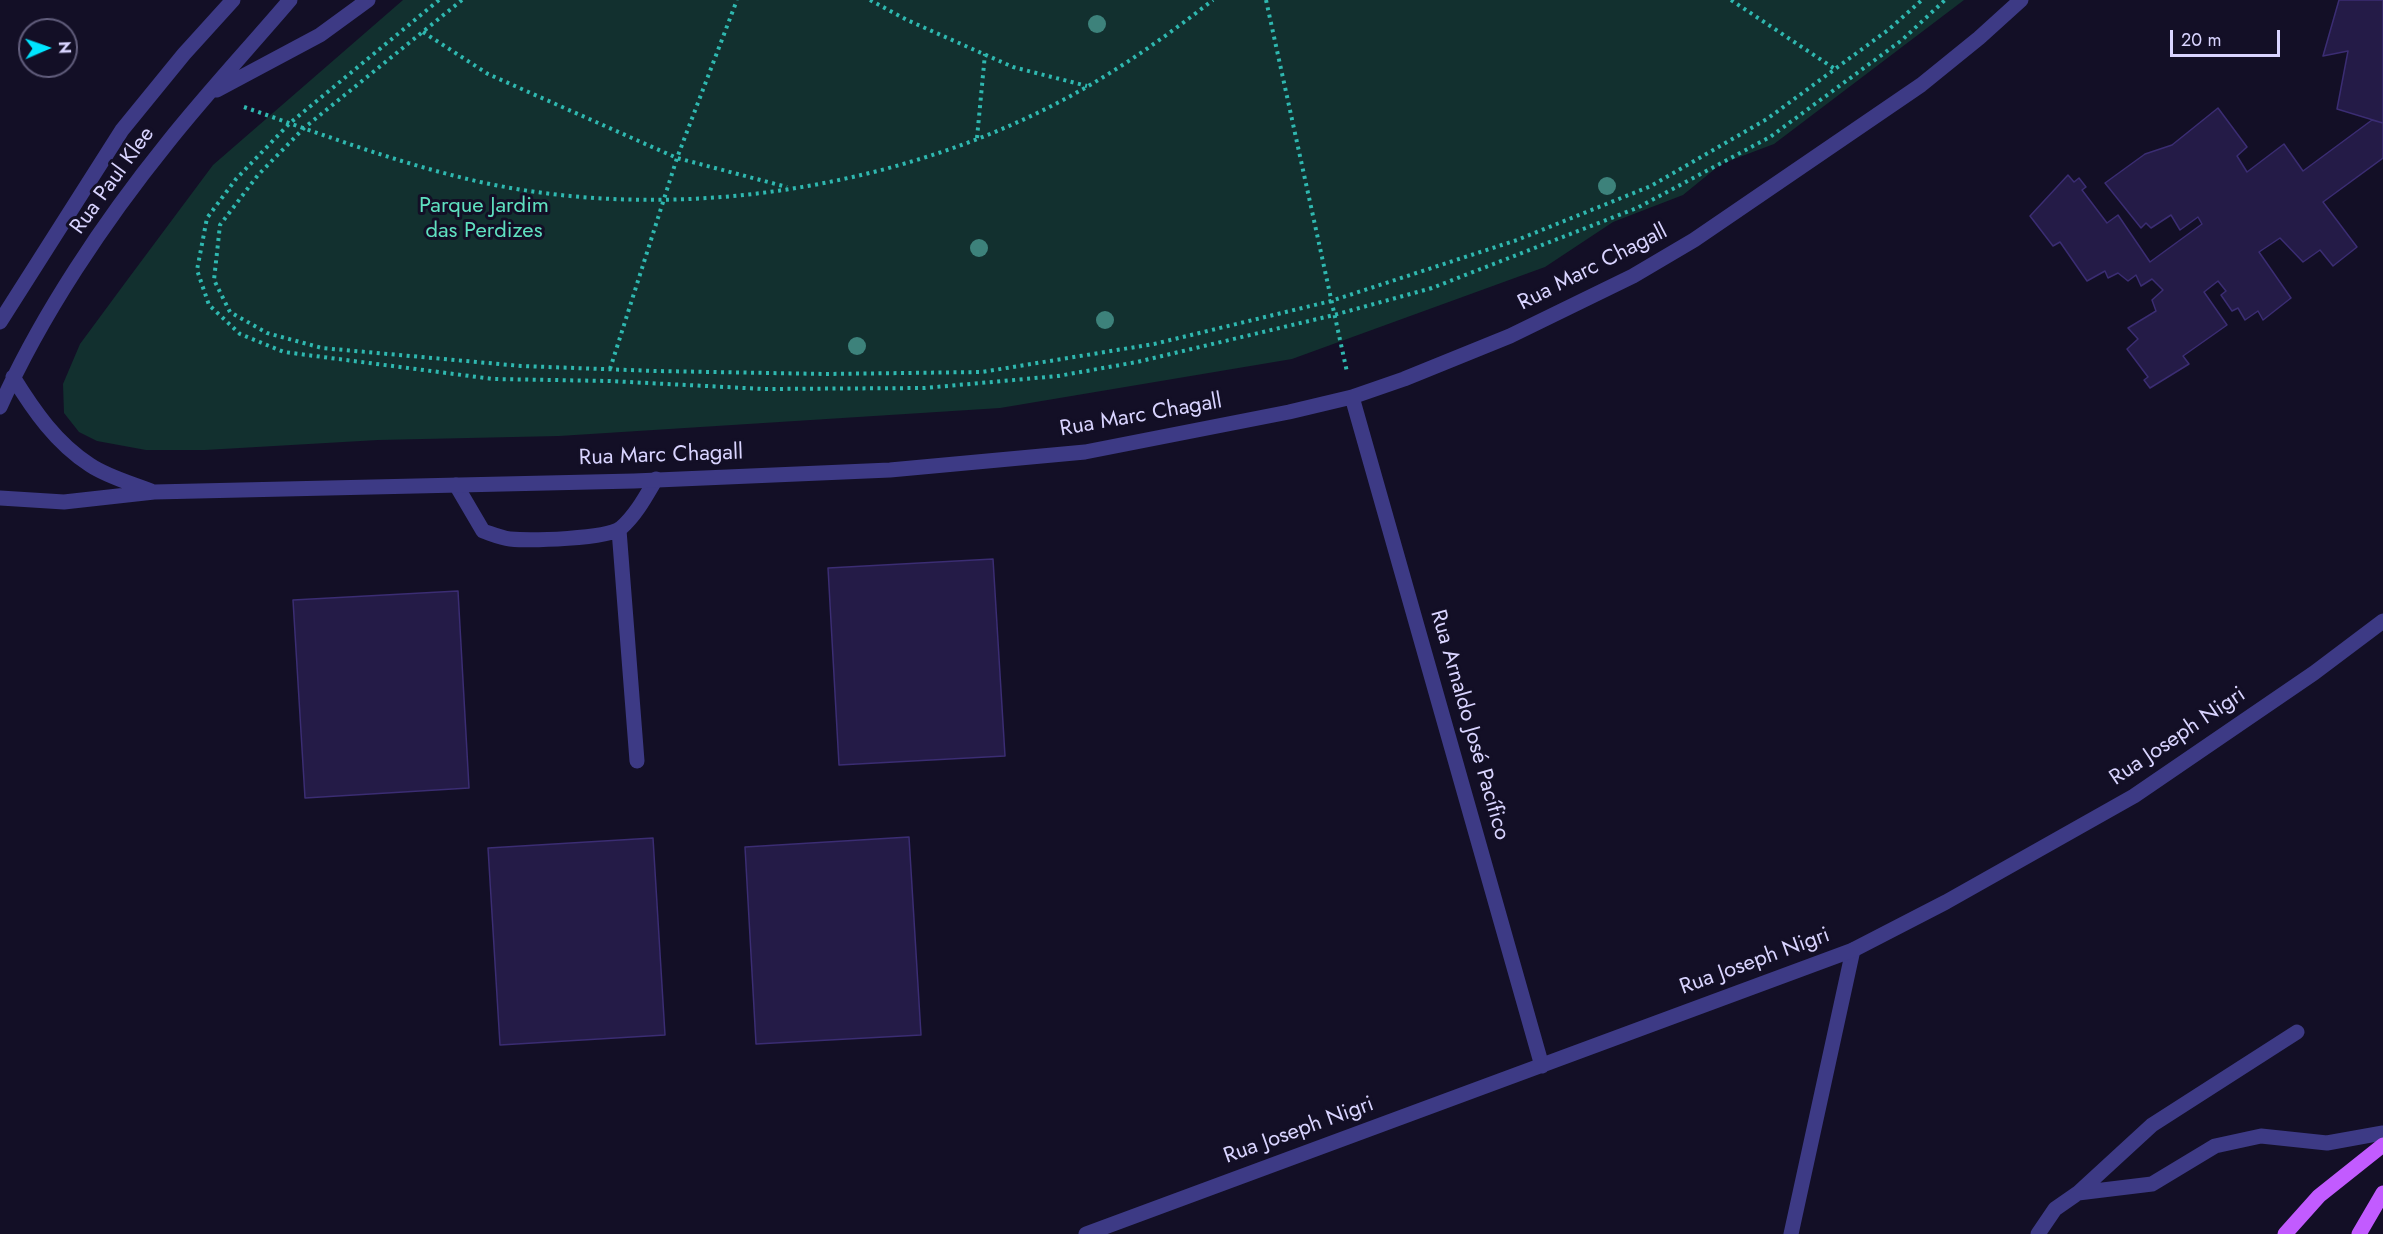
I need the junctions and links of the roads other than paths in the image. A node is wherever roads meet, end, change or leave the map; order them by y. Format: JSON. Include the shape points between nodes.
{"nodes":[{"id":1,"x":233,"y":0,"type":"edge"},
{"id":2,"x":290,"y":0,"type":"edge"},
{"id":3,"x":368,"y":0,"type":"edge"},
{"id":4,"x":2021,"y":0,"type":"edge"},
{"id":5,"x":209,"y":95,"type":"junction"},
{"id":6,"x":0,"y":321,"type":"edge"},
{"id":7,"x":13,"y":377,"type":"junction"},
{"id":8,"x":1352,"y":397,"type":"junction"},
{"id":9,"x":0,"y":407,"type":"edge"},
{"id":10,"x":656,"y":479,"type":"junction"},
{"id":11,"x":456,"y":484,"type":"junction"},
{"id":12,"x":154,"y":492,"type":"junction"},
{"id":13,"x":0,"y":498,"type":"edge"},
{"id":14,"x":619,"y":530,"type":"junction"},
{"id":15,"x":2383,"y":621,"type":"edge"},
{"id":16,"x":637,"y":761,"type":"dead end"},
{"id":17,"x":1853,"y":950,"type":"junction"},
{"id":18,"x":2297,"y":1032,"type":"dead end"},
{"id":19,"x":1542,"y":1066,"type":"junction"},
{"id":20,"x":2383,"y":1133,"type":"edge"},
{"id":21,"x":2383,"y":1145,"type":"edge"},
{"id":22,"x":2079,"y":1193,"type":"junction"},
{"id":23,"x":2383,"y":1193,"type":"edge"},
{"id":24,"x":1086,"y":1234,"type":"edge"},
{"id":25,"x":1791,"y":1234,"type":"edge"},
{"id":26,"x":2038,"y":1234,"type":"edge"},
{"id":27,"x":2285,"y":1234,"type":"edge"},
{"id":28,"x":2359,"y":1234,"type":"edge"}],
"edges":[{"from":1,"to":6,"type":"street","name":"Rua Paul Klee","via":[[122,130]]},
{"from":2,"to":5,"type":"street","name":"Rua Paul Klee"},
{"from":3,"to":5,"type":"street","via":[[321,35]]},
{"from":4,"to":8,"type":"street","name":"Rua Marc Chagall","via":[[1922,85],[1694,240],[1633,276],[1510,336]]},
{"from":5,"to":7,"type":"street","name":"Rua Paul Klee","via":[[169,141],[96,240]]},
{"from":7,"to":9,"type":"street","name":"Rua Paul Klee"},
{"from":7,"to":12,"type":"street","name":"Rua Marc Chagall","via":[[38,417],[74,453],[91,466]]},
{"from":8,"to":10,"type":"street","name":"Rua Marc Chagall","via":[[1085,453],[890,470]]},
{"from":8,"to":19,"type":"street","name":"Rua Arnaldo José Pacífico"},
{"from":10,"to":11,"type":"street","name":"Rua Marc Chagall"},
{"from":10,"to":14,"type":"street","via":[[638,509]]},
{"from":11,"to":12,"type":"street","name":"Rua Marc Chagall"},
{"from":11,"to":14,"type":"street","via":[[483,531],[509,539],[595,536]]},
{"from":12,"to":13,"type":"street","name":"Rua Marc Chagall","via":[[64,502]]},
{"from":14,"to":16,"type":"street"},
{"from":15,"to":17,"type":"street","name":"Rua Joseph Nigri","via":[[2134,796]]},
{"from":17,"to":19,"type":"street","name":"Rua Joseph Nigri"},
{"from":17,"to":25,"type":"street"},
{"from":18,"to":22,"type":"street","via":[[2152,1125]]},
{"from":19,"to":24,"type":"street","name":"Rua Joseph Nigri"},
{"from":20,"to":22,"type":"street","via":[[2327,1143],[2261,1136],[2215,1146],[2152,1184]]},
{"from":21,"to":27,"type":"main road","via":[[2319,1196]]},
{"from":22,"to":26,"type":"street","via":[[2055,1209]]},
{"from":23,"to":28,"type":"main road"}]}
